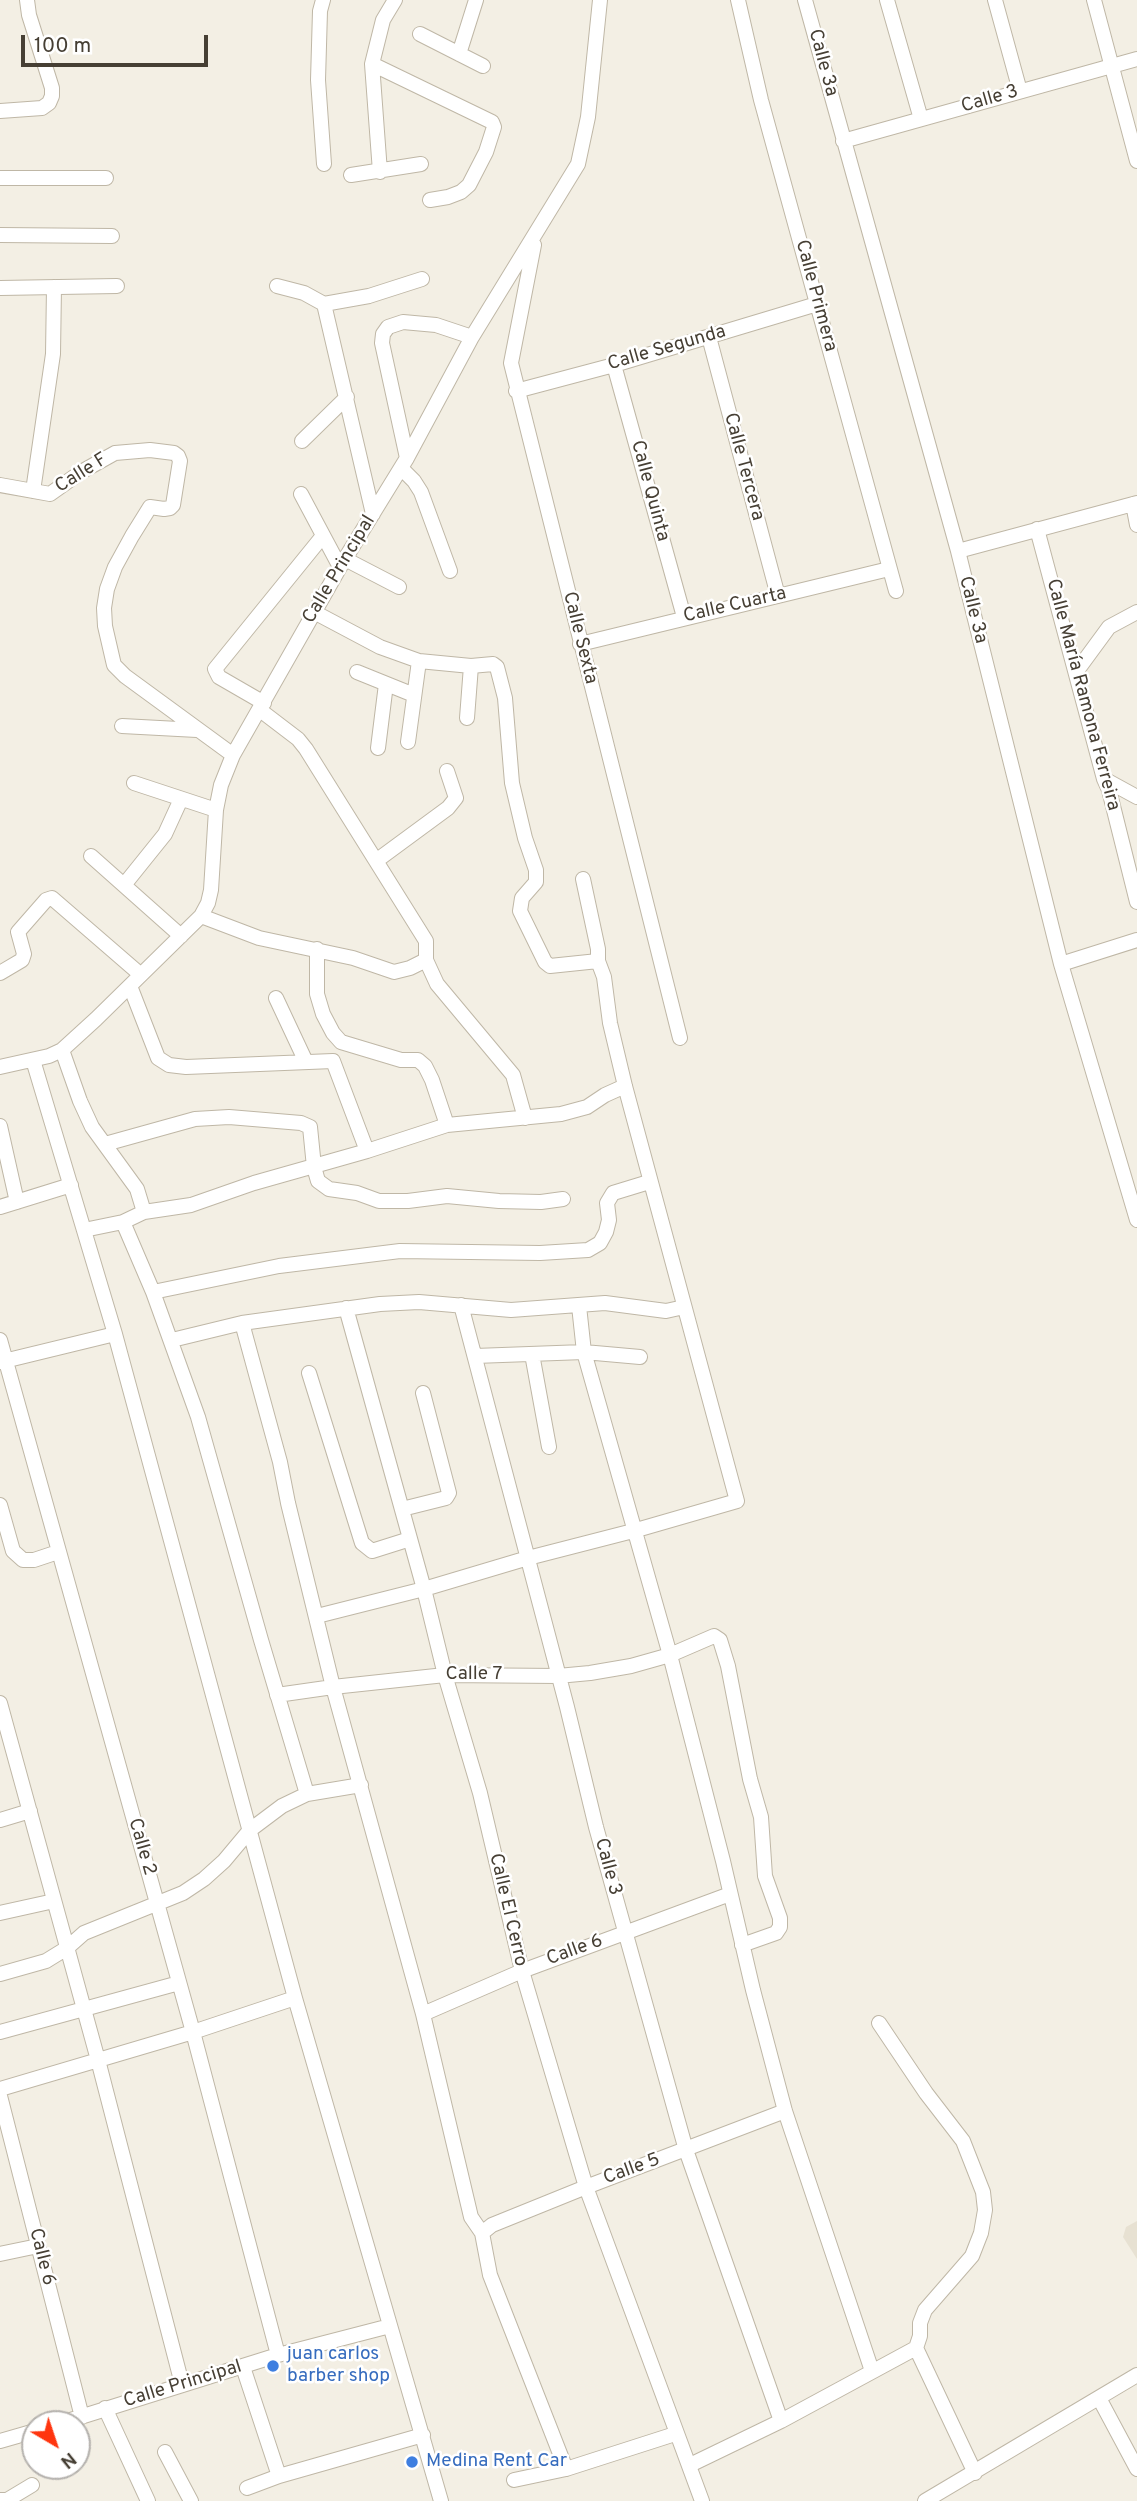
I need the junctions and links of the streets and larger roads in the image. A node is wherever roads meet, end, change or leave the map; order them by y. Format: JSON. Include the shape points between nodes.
{"nodes":[{"id":1,"x":27,"y":0,"type":"edge"},
{"id":2,"x":323,"y":0,"type":"edge"},
{"id":3,"x":395,"y":0,"type":"edge"},
{"id":4,"x":477,"y":0,"type":"edge"},
{"id":5,"x":600,"y":0,"type":"edge"},
{"id":6,"x":738,"y":0,"type":"edge"},
{"id":7,"x":805,"y":0,"type":"edge"},
{"id":8,"x":887,"y":0,"type":"edge"},
{"id":9,"x":995,"y":0,"type":"edge"},
{"id":10,"x":1094,"y":0,"type":"edge"},
{"id":11,"x":419,"y":34,"type":"dead end"},
{"id":12,"x":459,"y":54,"type":"junction"},
{"id":13,"x":1137,"y":59,"type":"edge"},
{"id":14,"x":372,"y":64,"type":"junction"},
{"id":15,"x":482,"y":66,"type":"dead end"},
{"id":16,"x":1112,"y":66,"type":"junction"},
{"id":17,"x":1020,"y":92,"type":"junction"},
{"id":18,"x":0,"y":111,"type":"edge"},
{"id":19,"x":921,"y":119,"type":"junction"},
{"id":20,"x":843,"y":141,"type":"junction"},
{"id":21,"x":1137,"y":161,"type":"edge"},
{"id":22,"x":324,"y":164,"type":"dead end"},
{"id":23,"x":421,"y":164,"type":"dead end"},
{"id":24,"x":380,"y":172,"type":"junction"},
{"id":25,"x":351,"y":175,"type":"dead end"},
{"id":26,"x":0,"y":178,"type":"edge"},
{"id":27,"x":106,"y":178,"type":"dead end"},
{"id":28,"x":430,"y":200,"type":"dead end"},
{"id":29,"x":0,"y":235,"type":"edge"},
{"id":30,"x":112,"y":236,"type":"dead end"},
{"id":31,"x":535,"y":237,"type":"junction"},
{"id":32,"x":422,"y":279,"type":"dead end"},
{"id":33,"x":117,"y":286,"type":"dead end"},
{"id":34,"x":277,"y":286,"type":"dead end"},
{"id":35,"x":54,"y":287,"type":"junction"},
{"id":36,"x":0,"y":288,"type":"edge"},
{"id":37,"x":324,"y":304,"type":"junction"},
{"id":38,"x":817,"y":304,"type":"junction"},
{"id":39,"x":472,"y":337,"type":"junction"},
{"id":40,"x":709,"y":337,"type":"junction"},
{"id":41,"x":614,"y":365,"type":"junction"},
{"id":42,"x":516,"y":391,"type":"junction"},
{"id":43,"x":347,"y":397,"type":"junction"},
{"id":44,"x":302,"y":440,"type":"dead end"},
{"id":45,"x":404,"y":463,"type":"junction"},
{"id":46,"x":0,"y":485,"type":"edge"},
{"id":47,"x":33,"y":491,"type":"junction"},
{"id":48,"x":301,"y":494,"type":"dead end"},
{"id":49,"x":1135,"y":503,"type":"edge"},
{"id":50,"x":373,"y":514,"type":"junction"},
{"id":51,"x":1137,"y":525,"type":"edge"},
{"id":52,"x":1037,"y":529,"type":"junction"},
{"id":53,"x":322,"y":537,"type":"junction"},
{"id":54,"x":958,"y":551,"type":"junction"},
{"id":55,"x":342,"y":563,"type":"junction"},
{"id":56,"x":889,"y":569,"type":"junction"},
{"id":57,"x":450,"y":571,"type":"dead end"},
{"id":58,"x":399,"y":587,"type":"dead end"},
{"id":59,"x":896,"y":591,"type":"dead end"},
{"id":60,"x":778,"y":596,"type":"junction"},
{"id":61,"x":314,"y":612,"type":"junction"},
{"id":62,"x":1137,"y":612,"type":"edge"},
{"id":63,"x":684,"y":617,"type":"junction"},
{"id":64,"x":580,"y":644,"type":"junction"},
{"id":65,"x":419,"y":661,"type":"junction"},
{"id":66,"x":471,"y":666,"type":"junction"},
{"id":67,"x":357,"y":672,"type":"dead end"},
{"id":68,"x":1076,"y":672,"type":"junction"},
{"id":69,"x":386,"y":684,"type":"junction"},
{"id":70,"x":414,"y":695,"type":"junction"},
{"id":71,"x":262,"y":706,"type":"junction"},
{"id":72,"x":467,"y":718,"type":"dead end"},
{"id":73,"x":122,"y":726,"type":"dead end"},
{"id":74,"x":197,"y":730,"type":"junction"},
{"id":75,"x":408,"y":742,"type":"dead end"},
{"id":76,"x":378,"y":748,"type":"dead end"},
{"id":77,"x":233,"y":755,"type":"junction"},
{"id":78,"x":447,"y":771,"type":"dead end"},
{"id":79,"x":1104,"y":779,"type":"junction"},
{"id":80,"x":134,"y":783,"type":"dead end"},
{"id":81,"x":1137,"y":797,"type":"edge"},
{"id":82,"x":181,"y":799,"type":"junction"},
{"id":83,"x":216,"y":810,"type":"junction"},
{"id":84,"x":91,"y":856,"type":"dead end"},
{"id":85,"x":376,"y":862,"type":"junction"},
{"id":86,"x":583,"y":879,"type":"dead end"},
{"id":87,"x":124,"y":885,"type":"junction"},
{"id":88,"x":1137,"y":902,"type":"edge"},
{"id":89,"x":201,"y":916,"type":"junction"},
{"id":90,"x":181,"y":936,"type":"junction"},
{"id":91,"x":1137,"y":940,"type":"edge"},
{"id":92,"x":317,"y":948,"type":"junction"},
{"id":93,"x":426,"y":960,"type":"junction"},
{"id":94,"x":598,"y":961,"type":"junction"},
{"id":95,"x":1061,"y":964,"type":"junction"},
{"id":96,"x":0,"y":973,"type":"edge"},
{"id":97,"x":141,"y":975,"type":"junction"},
{"id":98,"x":130,"y":986,"type":"junction"},
{"id":99,"x":276,"y":998,"type":"dead end"},
{"id":100,"x":680,"y":1038,"type":"dead end"},
{"id":101,"x":341,"y":1042,"type":"junction"},
{"id":102,"x":62,"y":1050,"type":"junction"},
{"id":103,"x":33,"y":1060,"type":"junction"},
{"id":104,"x":333,"y":1061,"type":"junction"},
{"id":105,"x":306,"y":1062,"type":"junction"},
{"id":106,"x":1,"y":1065,"type":"edge"},
{"id":107,"x":625,"y":1086,"type":"junction"},
{"id":108,"x":525,"y":1118,"type":"junction"},
{"id":109,"x":447,"y":1125,"type":"junction"},
{"id":110,"x":0,"y":1126,"type":"edge"},
{"id":111,"x":105,"y":1144,"type":"junction"},
{"id":112,"x":367,"y":1151,"type":"junction"},
{"id":113,"x":314,"y":1167,"type":"junction"},
{"id":114,"x":649,"y":1182,"type":"junction"},
{"id":115,"x":71,"y":1185,"type":"junction"},
{"id":116,"x":563,"y":1199,"type":"dead end"},
{"id":117,"x":17,"y":1202,"type":"junction"},
{"id":118,"x":0,"y":1207,"type":"edge"},
{"id":119,"x":144,"y":1212,"type":"junction"},
{"id":120,"x":1137,"y":1220,"type":"edge"},
{"id":121,"x":122,"y":1222,"type":"junction"},
{"id":122,"x":84,"y":1230,"type":"junction"},
{"id":123,"x":153,"y":1292,"type":"junction"},
{"id":124,"x":461,"y":1305,"type":"junction"},
{"id":125,"x":579,"y":1306,"type":"junction"},
{"id":126,"x":684,"y":1307,"type":"junction"},
{"id":127,"x":346,"y":1308,"type":"junction"},
{"id":128,"x":243,"y":1323,"type":"junction"},
{"id":129,"x":115,"y":1334,"type":"junction"},
{"id":130,"x":0,"y":1340,"type":"edge"},
{"id":131,"x":172,"y":1340,"type":"junction"},
{"id":132,"x":584,"y":1352,"type":"junction"},
{"id":133,"x":532,"y":1354,"type":"junction"},
{"id":134,"x":475,"y":1356,"type":"junction"},
{"id":135,"x":640,"y":1357,"type":"dead end"},
{"id":136,"x":3,"y":1361,"type":"edge"},
{"id":137,"x":309,"y":1373,"type":"dead end"},
{"id":138,"x":423,"y":1393,"type":"dead end"},
{"id":139,"x":549,"y":1447,"type":"dead end"},
{"id":140,"x":0,"y":1505,"type":"edge"},
{"id":141,"x":402,"y":1509,"type":"junction"},
{"id":142,"x":633,"y":1531,"type":"junction"},
{"id":143,"x":410,"y":1539,"type":"junction"},
{"id":144,"x":58,"y":1552,"type":"junction"},
{"id":145,"x":528,"y":1558,"type":"junction"},
{"id":146,"x":424,"y":1589,"type":"junction"},
{"id":147,"x":317,"y":1616,"type":"junction"},
{"id":148,"x":670,"y":1655,"type":"junction"},
{"id":149,"x":445,"y":1675,"type":"junction"},
{"id":150,"x":558,"y":1676,"type":"junction"},
{"id":151,"x":333,"y":1687,"type":"junction"},
{"id":152,"x":277,"y":1695,"type":"junction"},
{"id":153,"x":0,"y":1703,"type":"edge"},
{"id":154,"x":361,"y":1785,"type":"junction"},
{"id":155,"x":307,"y":1794,"type":"junction"},
{"id":156,"x":30,"y":1811,"type":"junction"},
{"id":157,"x":0,"y":1819,"type":"edge"},
{"id":158,"x":250,"y":1830,"type":"junction"},
{"id":159,"x":730,"y":1894,"type":"junction"},
{"id":160,"x":54,"y":1901,"type":"junction"},
{"id":161,"x":157,"y":1903,"type":"junction"},
{"id":162,"x":1,"y":1908,"type":"edge"},
{"id":163,"x":625,"y":1933,"type":"junction"},
{"id":164,"x":742,"y":1945,"type":"junction"},
{"id":165,"x":67,"y":1948,"type":"junction"},
{"id":166,"x":522,"y":1971,"type":"junction"},
{"id":167,"x":0,"y":1974,"type":"edge"},
{"id":168,"x":179,"y":1983,"type":"junction"},
{"id":169,"x":295,"y":1998,"type":"junction"},
{"id":170,"x":83,"y":2009,"type":"junction"},
{"id":171,"x":423,"y":2014,"type":"junction"},
{"id":172,"x":879,"y":2023,"type":"dead end"},
{"id":173,"x":0,"y":2032,"type":"edge"},
{"id":174,"x":192,"y":2032,"type":"junction"},
{"id":175,"x":98,"y":2060,"type":"junction"},
{"id":176,"x":0,"y":2089,"type":"edge"},
{"id":177,"x":0,"y":2096,"type":"edge"},
{"id":178,"x":785,"y":2111,"type":"junction"},
{"id":179,"x":685,"y":2150,"type":"junction"},
{"id":180,"x":586,"y":2187,"type":"junction"},
{"id":181,"x":482,"y":2233,"type":"junction"},
{"id":182,"x":38,"y":2246,"type":"junction"},
{"id":183,"x":0,"y":2254,"type":"edge"},
{"id":184,"x":390,"y":2326,"type":"junction"},
{"id":185,"x":916,"y":2348,"type":"junction"},
{"id":186,"x":278,"y":2355,"type":"junction"},
{"id":187,"x":243,"y":2367,"type":"junction"},
{"id":188,"x":872,"y":2371,"type":"junction"},
{"id":189,"x":1137,"y":2375,"type":"edge"},
{"id":190,"x":182,"y":2384,"type":"junction"},
{"id":191,"x":1099,"y":2398,"type":"junction"},
{"id":192,"x":105,"y":2409,"type":"junction"},
{"id":193,"x":80,"y":2410,"type":"edge"},
{"id":194,"x":91,"y":2414,"type":"edge"},
{"id":195,"x":781,"y":2421,"type":"junction"},
{"id":196,"x":675,"y":2434,"type":"junction"},
{"id":197,"x":21,"y":2435,"type":"edge"},
{"id":198,"x":423,"y":2435,"type":"junction"},
{"id":199,"x":0,"y":2441,"type":"edge"},
{"id":200,"x":165,"y":2452,"type":"dead end"},
{"id":201,"x":690,"y":2465,"type":"junction"},
{"id":202,"x":566,"y":2469,"type":"junction"},
{"id":203,"x":1137,"y":2469,"type":"edge"},
{"id":204,"x":975,"y":2473,"type":"junction"},
{"id":205,"x":279,"y":2476,"type":"junction"},
{"id":206,"x":514,"y":2480,"type":"dead end"},
{"id":207,"x":32,"y":2485,"type":"dead end"},
{"id":208,"x":247,"y":2488,"type":"dead end"},
{"id":209,"x":0,"y":2500,"type":"edge"},
{"id":210,"x":148,"y":2501,"type":"edge"},
{"id":211,"x":191,"y":2501,"type":"edge"},
{"id":212,"x":442,"y":2501,"type":"edge"},
{"id":213,"x":702,"y":2501,"type":"edge"},
{"id":214,"x":925,"y":2501,"type":"edge"}],
"edges":[{"from":1,"to":18,"type":"street","via":[[52,96],[42,108]]},
{"from":2,"to":22,"type":"street","via":[[318,80]]},
{"from":3,"to":14,"type":"street","via":[[383,20]]},
{"from":4,"to":12,"type":"street"},
{"from":5,"to":31,"type":"street","name":"Calle Principal","via":[[578,164]]},
{"from":6,"to":38,"type":"street","name":"Calle Primera"},
{"from":7,"to":20,"type":"street","name":"Calle 3a"},
{"from":8,"to":19,"type":"street"},
{"from":9,"to":17,"type":"street"},
{"from":10,"to":16,"type":"street"},
{"from":11,"to":12,"type":"street"},
{"from":12,"to":15,"type":"street"},
{"from":13,"to":16,"type":"street","name":"Calle 3"},
{"from":14,"to":24,"type":"street"},
{"from":14,"to":28,"type":"street","via":[[492,122],[486,152],[469,184],[461,192]]},
{"from":16,"to":17,"type":"street","name":"Calle 3"},
{"from":16,"to":21,"type":"street"},
{"from":17,"to":19,"type":"street","name":"Calle 3"},
{"from":19,"to":20,"type":"street","name":"Calle 3"},
{"from":20,"to":54,"type":"street","name":"Calle 3a"},
{"from":23,"to":24,"type":"street"},
{"from":24,"to":25,"type":"street"},
{"from":26,"to":27,"type":"street"},
{"from":29,"to":30,"type":"street"},
{"from":31,"to":39,"type":"street","name":"Calle Principal"},
{"from":31,"to":42,"type":"street","name":"Calle Sexta","via":[[511,363]]},
{"from":32,"to":37,"type":"street"},
{"from":33,"to":35,"type":"street"},
{"from":34,"to":37,"type":"street"},
{"from":35,"to":36,"type":"street"},
{"from":35,"to":47,"type":"street","via":[[53,354]]},
{"from":37,"to":43,"type":"street"},
{"from":38,"to":40,"type":"street","name":"Calle Segunda"},
{"from":38,"to":56,"type":"street","name":"Calle Primera"},
{"from":39,"to":45,"type":"street","name":"Calle Principal"},
{"from":39,"to":45,"type":"street","via":[[403,321],[383,334]]},
{"from":40,"to":41,"type":"street","name":"Calle Segunda"},
{"from":40,"to":60,"type":"street","name":"Calle Tercera"},
{"from":41,"to":42,"type":"street","name":"Calle Segunda"},
{"from":41,"to":63,"type":"street","name":"Calle Quinta"},
{"from":42,"to":64,"type":"street","name":"Calle Sexta"},
{"from":43,"to":44,"type":"street"},
{"from":43,"to":50,"type":"street"},
{"from":45,"to":50,"type":"street","name":"Calle Principal"},
{"from":45,"to":57,"type":"street","via":[[421,492]]},
{"from":46,"to":47,"type":"street","name":"Calle F"},
{"from":47,"to":74,"type":"street","name":"Calle F","via":[[54,492],[115,453],[150,450],[174,453],[180,461],[173,505],[147,510],[115,568],[107,589],[105,626],[114,665]]},
{"from":48,"to":53,"type":"street"},
{"from":49,"to":51,"type":"street"},
{"from":49,"to":52,"type":"street"},
{"from":50,"to":55,"type":"street","name":"Calle Principal"},
{"from":52,"to":54,"type":"street"},
{"from":52,"to":68,"type":"street","name":"Calle María Ramona Ferreira"},
{"from":53,"to":55,"type":"street"},
{"from":53,"to":71,"type":"street","via":[[215,669],[219,677]]},
{"from":54,"to":95,"type":"street","name":"Calle 3a"},
{"from":55,"to":58,"type":"street"},
{"from":55,"to":61,"type":"street","name":"Calle Principal"},
{"from":56,"to":59,"type":"street","name":"Calle Primera"},
{"from":56,"to":60,"type":"street","name":"Calle Cuarta"},
{"from":60,"to":63,"type":"street","name":"Calle Cuarta"},
{"from":61,"to":65,"type":"street","via":[[380,647]]},
{"from":61,"to":71,"type":"street","name":"Calle Principal"},
{"from":62,"to":68,"type":"street","via":[[1110,626]]},
{"from":63,"to":64,"type":"street","name":"Calle Cuarta"},
{"from":64,"to":100,"type":"street","name":"Calle Sexta"},
{"from":65,"to":66,"type":"street"},
{"from":65,"to":70,"type":"street"},
{"from":66,"to":72,"type":"street"},
{"from":66,"to":94,"type":"street","via":[[495,665],[505,698],[512,783],[536,870],[536,882],[522,898],[520,911],[550,966]]},
{"from":67,"to":69,"type":"street"},
{"from":68,"to":79,"type":"street","name":"Calle María Ramona Ferreira"},
{"from":69,"to":70,"type":"street"},
{"from":69,"to":76,"type":"street"},
{"from":70,"to":75,"type":"street"},
{"from":71,"to":77,"type":"street","name":"Calle Principal"},
{"from":71,"to":85,"type":"street","via":[[306,749]]},
{"from":73,"to":74,"type":"street"},
{"from":74,"to":77,"type":"street"},
{"from":77,"to":83,"type":"street","name":"Calle Principal"},
{"from":78,"to":85,"type":"street","via":[[456,798]]},
{"from":79,"to":81,"type":"street"},
{"from":79,"to":88,"type":"street","name":"Calle María Ramona Ferreira"},
{"from":80,"to":82,"type":"street"},
{"from":82,"to":83,"type":"street"},
{"from":82,"to":87,"type":"street","via":[[165,834]]},
{"from":83,"to":89,"type":"street","name":"Calle Principal","via":[[211,890]]},
{"from":84,"to":87,"type":"street"},
{"from":85,"to":93,"type":"street","via":[[426,941]]},
{"from":86,"to":94,"type":"street"},
{"from":87,"to":90,"type":"street"},
{"from":89,"to":90,"type":"street","name":"Calle Principal"},
{"from":89,"to":92,"type":"street","via":[[259,938]]},
{"from":90,"to":97,"type":"street","name":"Calle Principal"},
{"from":91,"to":95,"type":"street"},
{"from":92,"to":93,"type":"street","via":[[394,972]]},
{"from":92,"to":101,"type":"street","via":[[317,994],[323,1014]]},
{"from":93,"to":108,"type":"street","via":[[437,984],[513,1075]]},
{"from":94,"to":107,"type":"street"},
{"from":95,"to":120,"type":"street","name":"Calle 3a"},
{"from":96,"to":97,"type":"street","via":[[22,960],[18,932],[52,898]]},
{"from":97,"to":98,"type":"street","name":"Calle Principal"},
{"from":98,"to":102,"type":"street","name":"Calle Principal"},
{"from":98,"to":105,"type":"street","via":[[158,1058],[169,1065]]},
{"from":99,"to":105,"type":"street"},
{"from":101,"to":104,"type":"street"},
{"from":101,"to":109,"type":"street","via":[[401,1060],[418,1060],[432,1080]]},
{"from":102,"to":103,"type":"street","name":"Calle Principal"},
{"from":102,"to":111,"type":"street","via":[[80,1101]]},
{"from":103,"to":106,"type":"street","name":"Calle Principal"},
{"from":103,"to":115,"type":"street"},
{"from":104,"to":105,"type":"street"},
{"from":104,"to":112,"type":"street"},
{"from":107,"to":108,"type":"street","via":[[587,1107]]},
{"from":107,"to":114,"type":"street"},
{"from":108,"to":109,"type":"street"},
{"from":109,"to":112,"type":"street"},
{"from":110,"to":117,"type":"street"},
{"from":111,"to":113,"type":"street","via":[[195,1119],[302,1123],[310,1127]]},
{"from":111,"to":119,"type":"street","via":[[137,1189]]},
{"from":112,"to":113,"type":"street"},
{"from":113,"to":116,"type":"street","via":[[318,1181],[328,1189],[379,1201],[447,1196],[499,1201]]},
{"from":113,"to":119,"type":"street","via":[[191,1205]]},
{"from":114,"to":123,"type":"street","via":[[613,1193],[607,1203],[606,1232],[600,1243],[588,1250],[400,1251],[266,1268]]},
{"from":114,"to":126,"type":"street"},
{"from":115,"to":117,"type":"street"},
{"from":115,"to":122,"type":"street"},
{"from":117,"to":118,"type":"street"},
{"from":119,"to":121,"type":"street"},
{"from":121,"to":122,"type":"street"},
{"from":121,"to":123,"type":"street"},
{"from":122,"to":129,"type":"street"},
{"from":123,"to":131,"type":"street"},
{"from":124,"to":125,"type":"street","via":[[511,1310]]},
{"from":124,"to":127,"type":"street","via":[[419,1302]]},
{"from":124,"to":134,"type":"street","name":"Calle 3"},
{"from":125,"to":126,"type":"street","via":[[622,1304],[666,1311]]},
{"from":125,"to":132,"type":"street"},
{"from":126,"to":142,"type":"street","via":[[737,1501]]},
{"from":127,"to":128,"type":"street"},
{"from":127,"to":141,"type":"street","name":"Calle El Cerro"},
{"from":128,"to":131,"type":"street"},
{"from":128,"to":147,"type":"street"},
{"from":129,"to":136,"type":"street"},
{"from":129,"to":158,"type":"street"},
{"from":130,"to":136,"type":"street","name":"Calle 2"},
{"from":131,"to":152,"type":"street"},
{"from":132,"to":133,"type":"street"},
{"from":132,"to":135,"type":"street"},
{"from":132,"to":142,"type":"street"},
{"from":133,"to":134,"type":"street"},
{"from":133,"to":139,"type":"street"},
{"from":134,"to":145,"type":"street","name":"Calle 3"},
{"from":136,"to":144,"type":"street","name":"Calle 2"},
{"from":137,"to":143,"type":"street","via":[[362,1543],[372,1551]]},
{"from":138,"to":141,"type":"street","via":[[449,1493],[446,1498]]},
{"from":140,"to":144,"type":"street","via":[[13,1551],[23,1560]]},
{"from":141,"to":143,"type":"street","name":"Calle El Cerro"},
{"from":142,"to":145,"type":"street"},
{"from":142,"to":148,"type":"street"},
{"from":143,"to":146,"type":"street","name":"Calle El Cerro"},
{"from":144,"to":161,"type":"street","name":"Calle 2"},
{"from":145,"to":146,"type":"street"},
{"from":145,"to":150,"type":"street","name":"Calle 3"},
{"from":146,"to":147,"type":"street"},
{"from":146,"to":149,"type":"street","name":"Calle El Cerro"},
{"from":147,"to":151,"type":"street"},
{"from":148,"to":150,"type":"street","name":"Calle 7","via":[[631,1666]]},
{"from":148,"to":159,"type":"street"},
{"from":148,"to":164,"type":"street","name":"Calle 7","via":[[714,1636],[720,1640],[728,1666],[761,1817],[765,1876],[780,1918],[776,1933]]},
{"from":149,"to":150,"type":"street","name":"Calle 7"},
{"from":149,"to":151,"type":"street","name":"Calle 7"},
{"from":149,"to":166,"type":"street","name":"Calle El Cerro","via":[[480,1793]]},
{"from":150,"to":163,"type":"street","name":"Calle 3"},
{"from":151,"to":152,"type":"street","name":"Calle 7"},
{"from":151,"to":154,"type":"street"},
{"from":152,"to":155,"type":"street"},
{"from":153,"to":156,"type":"street"},
{"from":154,"to":155,"type":"street"},
{"from":154,"to":171,"type":"street"},
{"from":155,"to":158,"type":"street"},
{"from":156,"to":157,"type":"street"},
{"from":156,"to":160,"type":"street"},
{"from":158,"to":161,"type":"street","via":[[204,1879]]},
{"from":158,"to":169,"type":"street"},
{"from":159,"to":163,"type":"street","name":"Calle 6"},
{"from":159,"to":164,"type":"street"},
{"from":160,"to":162,"type":"street"},
{"from":160,"to":165,"type":"street"},
{"from":161,"to":165,"type":"street","via":[[84,1933]]},
{"from":161,"to":168,"type":"street","name":"Calle 2"},
{"from":163,"to":166,"type":"street","name":"Calle 6"},
{"from":163,"to":179,"type":"street","name":"Calle 3"},
{"from":164,"to":178,"type":"street"},
{"from":165,"to":167,"type":"street","via":[[46,1961]]},
{"from":165,"to":170,"type":"street"},
{"from":166,"to":171,"type":"street","name":"Calle 6"},
{"from":166,"to":180,"type":"street","name":"Calle El Cerro"},
{"from":168,"to":170,"type":"street"},
{"from":168,"to":174,"type":"street","name":"Calle 2"},
{"from":169,"to":174,"type":"street"},
{"from":169,"to":184,"type":"street"},
{"from":170,"to":173,"type":"street"},
{"from":170,"to":175,"type":"street"},
{"from":171,"to":181,"type":"street","via":[[471,2217]]},
{"from":172,"to":185,"type":"street","via":[[963,2141],[983,2192],[985,2210],[972,2256],[925,2310]]},
{"from":174,"to":175,"type":"street"},
{"from":174,"to":186,"type":"street","name":"Calle 2"},
{"from":175,"to":176,"type":"street"},
{"from":175,"to":190,"type":"street"},
{"from":177,"to":182,"type":"street","name":"Calle 6"},
{"from":178,"to":179,"type":"street","name":"Calle 5"},
{"from":178,"to":188,"type":"street"},
{"from":179,"to":180,"type":"street","name":"Calle 5"},
{"from":179,"to":195,"type":"street","name":"Calle 3"},
{"from":180,"to":181,"type":"street","name":"Calle 5"},
{"from":180,"to":196,"type":"street","name":"Calle El Cerro"},
{"from":181,"to":202,"type":"street","via":[[490,2275]]},
{"from":182,"to":183,"type":"street"},
{"from":182,"to":193,"type":"street","name":"Calle 6"},
{"from":184,"to":186,"type":"street","name":"Calle Principal"},
{"from":184,"to":198,"type":"street"},
{"from":185,"to":188,"type":"street"},
{"from":185,"to":204,"type":"street"},
{"from":186,"to":187,"type":"street","name":"Calle Principal"},
{"from":187,"to":190,"type":"street","name":"Calle Principal"},
{"from":187,"to":205,"type":"street"},
{"from":188,"to":195,"type":"street"},
{"from":189,"to":191,"type":"street"},
{"from":190,"to":192,"type":"street","name":"Calle Principal"},
{"from":191,"to":203,"type":"street"},
{"from":191,"to":204,"type":"street"},
{"from":192,"to":194,"type":"street","name":"Calle Principal"},
{"from":192,"to":210,"type":"street"},
{"from":195,"to":201,"type":"street"},
{"from":196,"to":201,"type":"street","name":"Calle El Cerro"},
{"from":196,"to":202,"type":"street"},
{"from":197,"to":199,"type":"street"},
{"from":198,"to":205,"type":"street"},
{"from":198,"to":212,"type":"street"},
{"from":200,"to":211,"type":"street"},
{"from":201,"to":213,"type":"street","name":"Calle El Cerro"},
{"from":202,"to":206,"type":"street"},
{"from":204,"to":214,"type":"street"},
{"from":205,"to":208,"type":"street"},
{"from":207,"to":209,"type":"street"}]}
